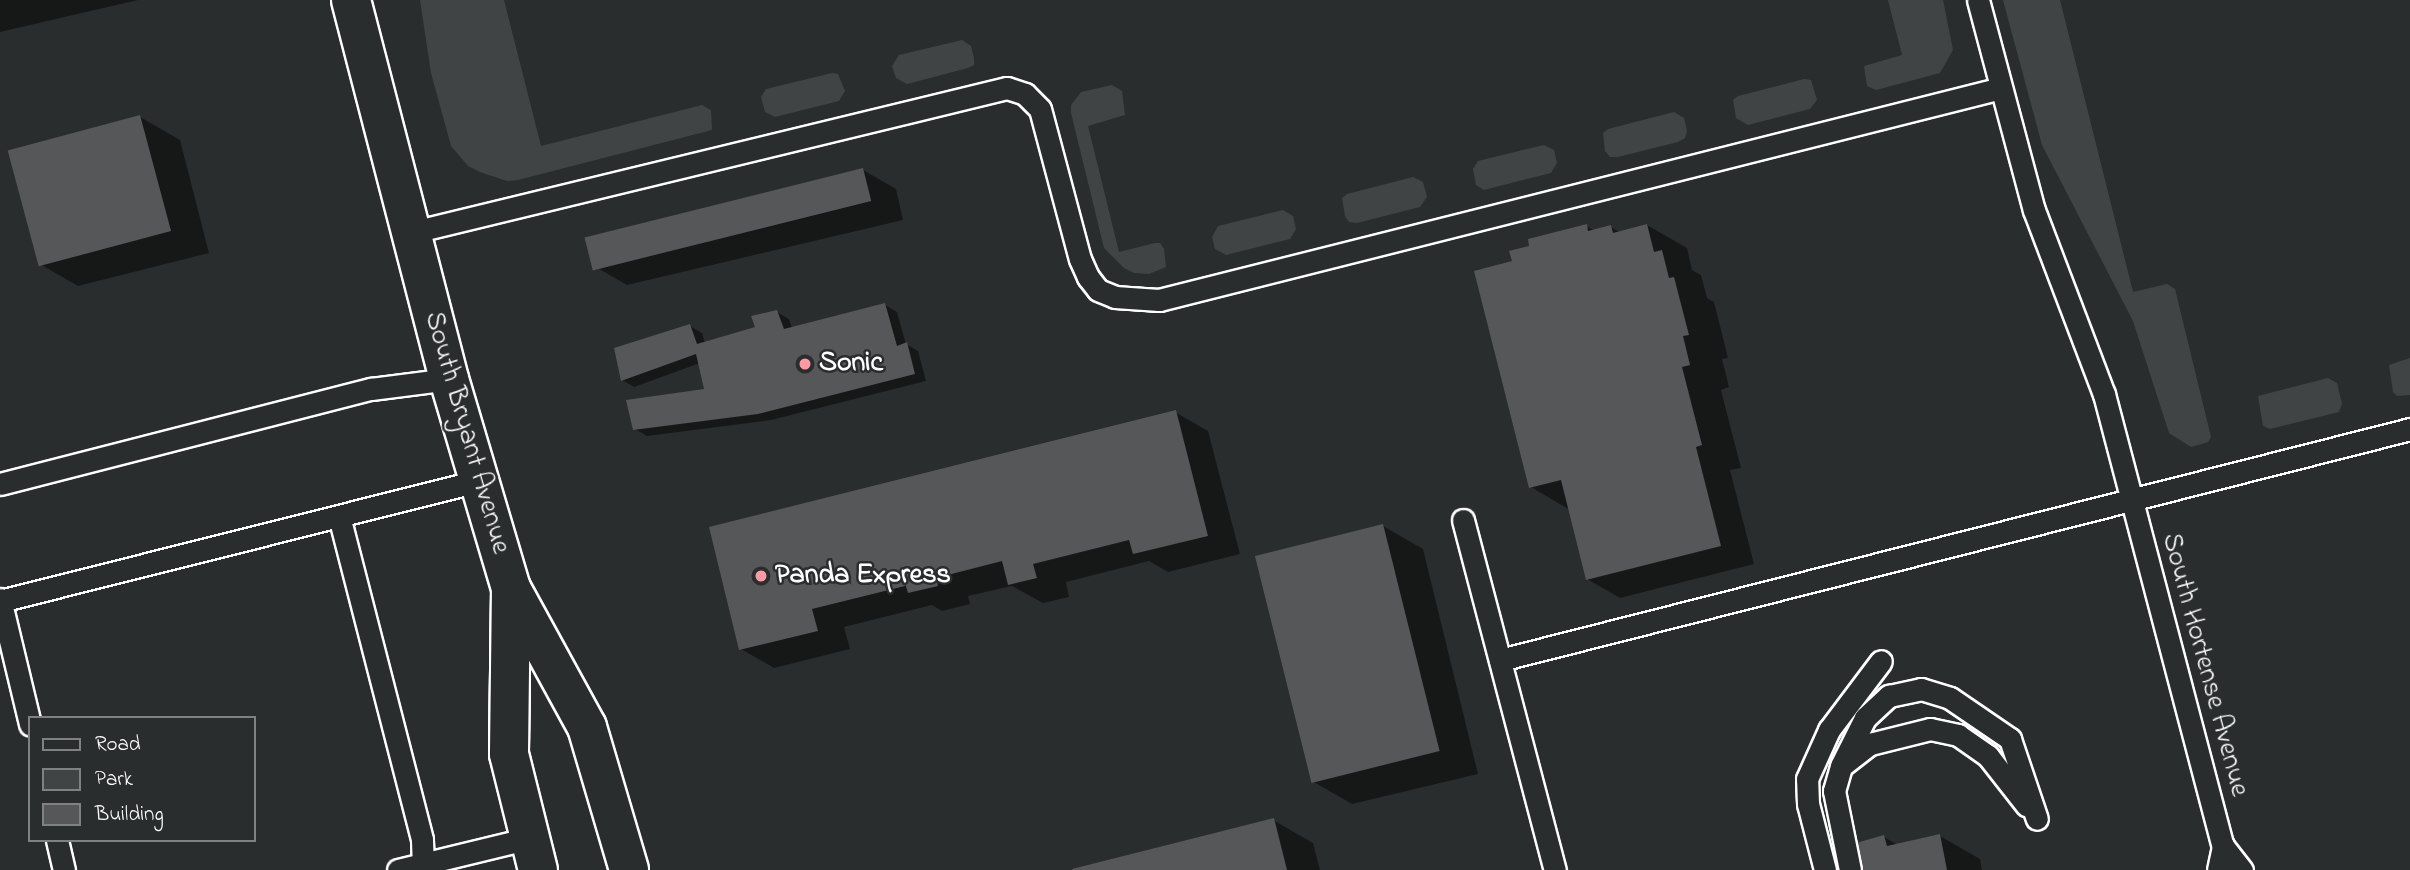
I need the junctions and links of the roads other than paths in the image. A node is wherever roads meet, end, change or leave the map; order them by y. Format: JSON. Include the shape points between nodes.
{"nodes":[{"id":1,"x":351,"y":0,"type":"edge"},
{"id":2,"x":1978,"y":0,"type":"edge"},
{"id":3,"x":2001,"y":88,"type":"junction"},
{"id":4,"x":409,"y":233,"type":"junction"},
{"id":5,"x":449,"y":379,"type":"junction"},
{"id":6,"x":2410,"y":429,"type":"edge"},
{"id":7,"x":479,"y":481,"type":"junction"},
{"id":8,"x":0,"y":484,"type":"edge"},
{"id":9,"x":2132,"y":498,"type":"junction"},
{"id":10,"x":339,"y":516,"type":"junction"},
{"id":11,"x":1463,"y":520,"type":"dead end"},
{"id":12,"x":511,"y":588,"type":"junction"},
{"id":13,"x":0,"y":600,"type":"edge"},
{"id":14,"x":1500,"y":660,"type":"junction"},
{"id":15,"x":1881,"y":661,"type":"dead end"},
{"id":16,"x":28,"y":716,"type":"edge"},
{"id":17,"x":1841,"y":766,"type":"junction"},
{"id":18,"x":58,"y":842,"type":"edge"},
{"id":19,"x":2222,"y":846,"type":"junction"},
{"id":20,"x":534,"y":854,"type":"edge"},
{"id":21,"x":423,"y":867,"type":"edge"},
{"id":22,"x":65,"y":870,"type":"edge"},
{"id":23,"x":398,"y":870,"type":"edge"},
{"id":24,"x":629,"y":870,"type":"edge"},
{"id":25,"x":1555,"y":870,"type":"edge"},
{"id":26,"x":1825,"y":870,"type":"edge"},
{"id":27,"x":1850,"y":870,"type":"edge"},
{"id":28,"x":2218,"y":870,"type":"edge"},
{"id":29,"x":2242,"y":870,"type":"edge"}],
"edges":[{"from":1,"to":4,"type":"main road","name":"South Bryant Avenue"},
{"from":2,"to":3,"type":"lane","name":"South Hortense Avenue"},
{"from":3,"to":4,"type":"lane","via":[[1159,300],[1115,297],[1093,284],[1080,259],[1040,109],[1025,94],[1007,88]]},
{"from":3,"to":9,"type":"lane","name":"South Hortense Avenue","via":[[2034,210],[2104,394]]},
{"from":4,"to":5,"type":"main road","name":"South Bryant Avenue"},
{"from":5,"to":7,"type":"main road","name":"South Bryant Avenue"},
{"from":5,"to":8,"type":"lane","via":[[371,389]]},
{"from":6,"to":9,"type":"lane"},
{"from":7,"to":10,"type":"lane"},
{"from":7,"to":12,"type":"main road","name":"South Bryant Avenue"},
{"from":9,"to":14,"type":"lane"},
{"from":9,"to":19,"type":"lane","name":"South Hortense Avenue"},
{"from":10,"to":13,"type":"lane"},
{"from":10,"to":21,"type":"lane","via":[[422,840]]},
{"from":11,"to":14,"type":"lane"},
{"from":12,"to":20,"type":"main road","name":"South Bryant Avenue","via":[[509,754]]},
{"from":12,"to":24,"type":"main road","via":[[587,727]]},
{"from":13,"to":16,"type":"lane"},
{"from":14,"to":25,"type":"lane"},
{"from":15,"to":26,"type":"lane","via":[[1829,730],[1807,779],[1808,804]]},
{"from":17,"to":17,"type":"lane","via":[[1870,744],[1930,729],[1958,734],[1988,756],[2037,819],[2010,739],[1950,698],[1921,689],[1889,696],[1865,718]]},
{"from":17,"to":27,"type":"lane","via":[[1835,808]]},
{"from":18,"to":22,"type":"lane"},
{"from":19,"to":28,"type":"lane","name":"South Hortense Avenue"},
{"from":19,"to":29,"type":"lane","name":"South Hortense Avenue"},
{"from":20,"to":21,"type":"lane"},
{"from":21,"to":23,"type":"lane"}]}
